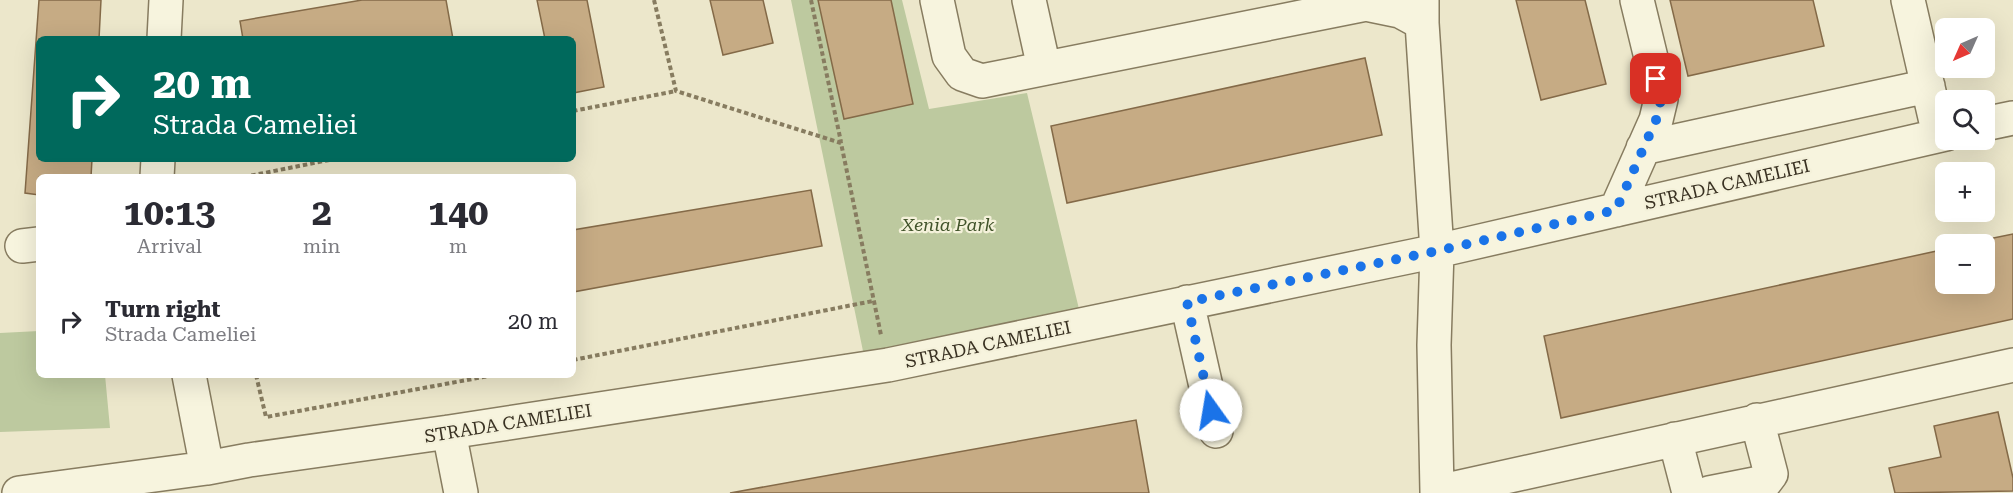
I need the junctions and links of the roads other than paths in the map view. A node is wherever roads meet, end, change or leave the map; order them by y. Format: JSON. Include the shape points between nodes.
{"nodes":[{"id":1,"x":166,"y":0,"type":"edge"},
{"id":2,"x":937,"y":0,"type":"edge"},
{"id":3,"x":1029,"y":0,"type":"edge"},
{"id":4,"x":1637,"y":0,"type":"edge"},
{"id":5,"x":1908,"y":0,"type":"edge"},
{"id":6,"x":1422,"y":11,"type":"edge"},
{"id":7,"x":164,"y":36,"type":"edge"},
{"id":8,"x":1044,"y":68,"type":"junction"},
{"id":9,"x":1928,"y":86,"type":"junction"},
{"id":10,"x":1935,"y":110,"type":"edge"},
{"id":11,"x":2013,"y":117,"type":"edge"},
{"id":12,"x":1995,"y":121,"type":"edge"},
{"id":13,"x":1935,"y":137,"type":"edge"},
{"id":14,"x":1643,"y":148,"type":"junction"},
{"id":15,"x":1616,"y":210,"type":"junction"},
{"id":16,"x":1437,"y":251,"type":"junction"},
{"id":17,"x":1187,"y":302,"type":"junction"},
{"id":18,"x":2013,"y":365,"type":"edge"},
{"id":19,"x":190,"y":378,"type":"edge"},
{"id":20,"x":1757,"y":420,"type":"junction"},
{"id":21,"x":1216,"y":431,"type":"dead end"},
{"id":22,"x":449,"y":432,"type":"junction"},
{"id":23,"x":1675,"y":439,"type":"junction"},
{"id":24,"x":207,"y":468,"type":"junction"},
{"id":25,"x":19,"y":493,"type":"edge"},
{"id":26,"x":461,"y":493,"type":"edge"},
{"id":27,"x":1437,"y":493,"type":"edge"},
{"id":28,"x":1694,"y":493,"type":"edge"},
{"id":29,"x":1709,"y":493,"type":"edge"}],
"edges":[{"from":1,"to":7,"type":"street"},
{"from":2,"to":8,"type":"street","via":[[949,56],[962,74],[982,81]]},
{"from":3,"to":8,"type":"street"},
{"from":4,"to":14,"type":"street","via":[[1661,99]]},
{"from":5,"to":9,"type":"street"},
{"from":6,"to":8,"type":"street","via":[[1366,4]]},
{"from":6,"to":16,"type":"street"},
{"from":9,"to":10,"type":"street"},
{"from":9,"to":14,"type":"street"},
{"from":11,"to":12,"type":"street"},
{"from":13,"to":15,"type":"street","name":"STRADA CAMELIEI"},
{"from":14,"to":15,"type":"street"},
{"from":15,"to":16,"type":"street","name":"STRADA CAMELIEI"},
{"from":16,"to":17,"type":"street","name":"STRADA CAMELIEI"},
{"from":16,"to":27,"type":"street"},
{"from":17,"to":21,"type":"street"},
{"from":17,"to":22,"type":"street","name":"STRADA CAMELIEI","via":[[888,365]]},
{"from":18,"to":20,"type":"street"},
{"from":19,"to":24,"type":"street"},
{"from":20,"to":23,"type":"street"},
{"from":20,"to":29,"type":"street","via":[[1772,474],[1765,482]]},
{"from":22,"to":24,"type":"street","name":"STRADA CAMELIEI"},
{"from":22,"to":26,"type":"street"},
{"from":23,"to":27,"type":"street"},
{"from":23,"to":28,"type":"street","via":[[1688,489]]},
{"from":24,"to":25,"type":"street","name":"STRADA CAMELIEI"}]}
